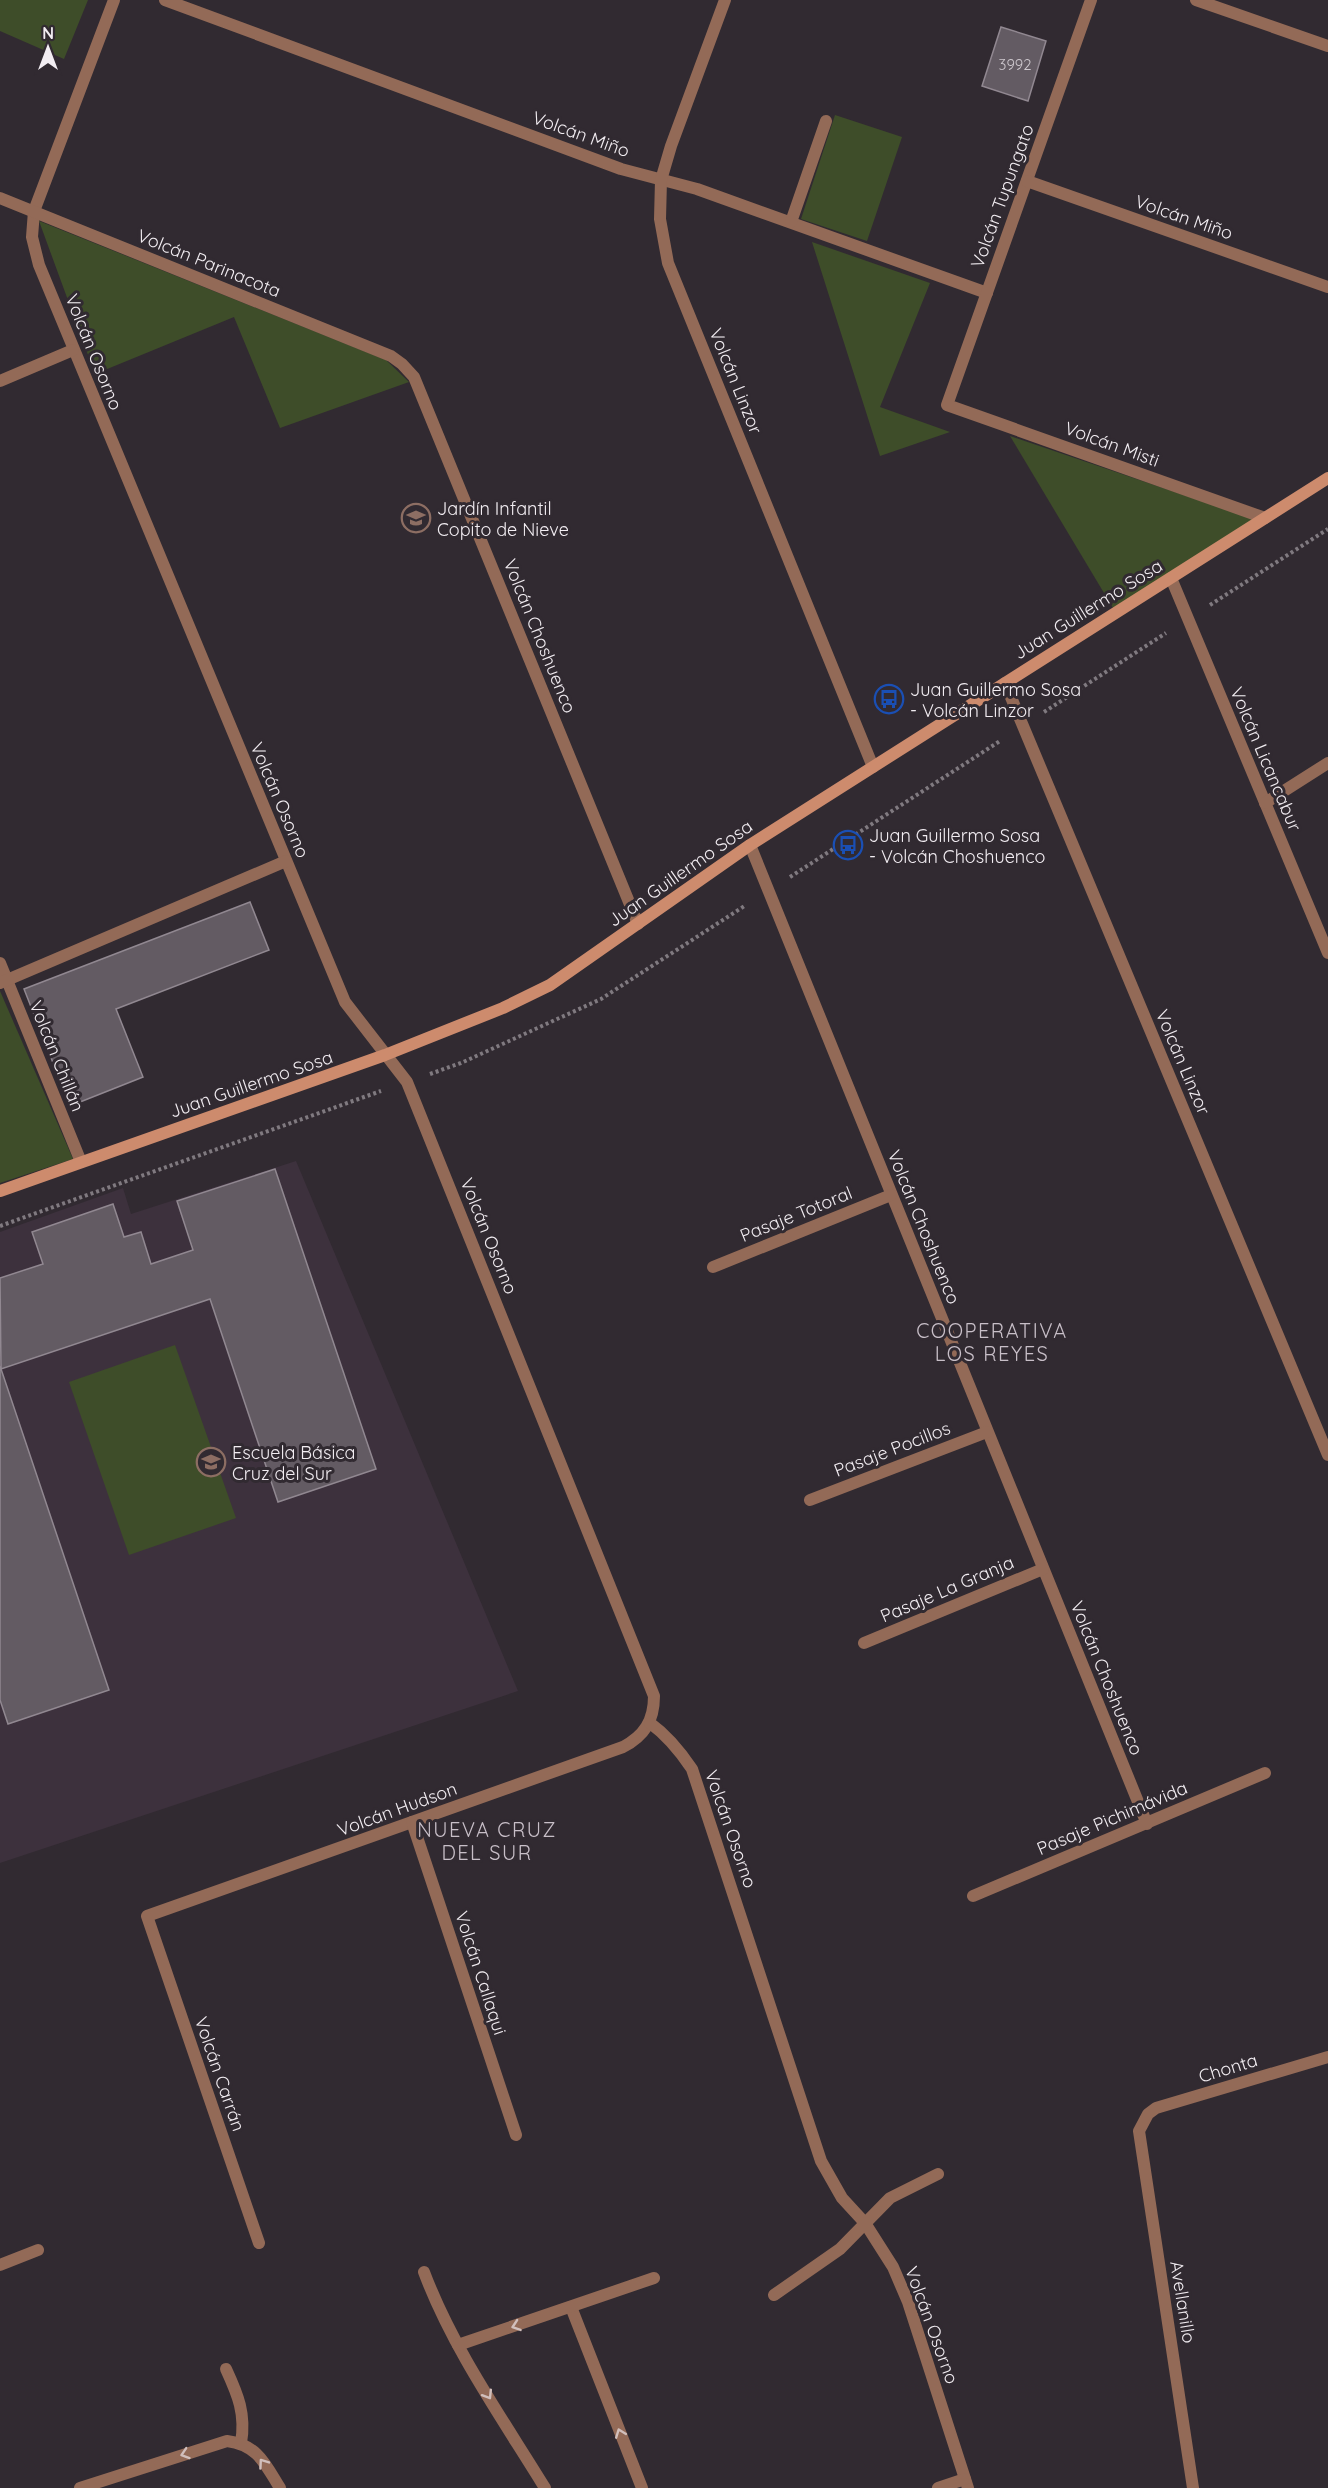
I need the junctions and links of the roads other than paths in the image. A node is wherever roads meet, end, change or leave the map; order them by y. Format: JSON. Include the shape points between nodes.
{"nodes":[{"id":1,"x":114,"y":0,"type":"edge"},
{"id":2,"x":165,"y":0,"type":"edge"},
{"id":3,"x":725,"y":0,"type":"edge"},
{"id":4,"x":1091,"y":0,"type":"edge"},
{"id":5,"x":1196,"y":0,"type":"edge"},
{"id":6,"x":1328,"y":46,"type":"edge"},
{"id":7,"x":826,"y":120,"type":"dead end"},
{"id":8,"x":661,"y":180,"type":"junction"},
{"id":9,"x":1027,"y":181,"type":"junction"},
{"id":10,"x":0,"y":198,"type":"edge"},
{"id":11,"x":34,"y":211,"type":"junction"},
{"id":12,"x":791,"y":222,"type":"junction"},
{"id":13,"x":1328,"y":286,"type":"edge"},
{"id":14,"x":987,"y":293,"type":"junction"},
{"id":15,"x":73,"y":350,"type":"junction"},
{"id":16,"x":402,"y":364,"type":"joint"},
{"id":17,"x":0,"y":381,"type":"edge"},
{"id":18,"x":947,"y":405,"type":"joint"},
{"id":19,"x":1328,"y":478,"type":"edge"},
{"id":20,"x":1265,"y":518,"type":"junction"},
{"id":21,"x":1171,"y":578,"type":"junction"},
{"id":22,"x":1005,"y":683,"type":"junction"},
{"id":23,"x":1328,"y":763,"type":"edge"},
{"id":24,"x":873,"y":767,"type":"junction"},
{"id":25,"x":1265,"y":803,"type":"junction"},
{"id":26,"x":750,"y":845,"type":"junction"},
{"id":27,"x":286,"y":861,"type":"junction"},
{"id":28,"x":638,"y":924,"type":"junction"},
{"id":29,"x":1328,"y":953,"type":"edge"},
{"id":30,"x":0,"y":963,"type":"edge"},
{"id":31,"x":3,"y":981,"type":"edge"},
{"id":32,"x":385,"y":1055,"type":"junction"},
{"id":33,"x":81,"y":1162,"type":"junction"},
{"id":34,"x":0,"y":1191,"type":"edge"},
{"id":35,"x":891,"y":1194,"type":"junction"},
{"id":36,"x":713,"y":1267,"type":"dead end"},
{"id":37,"x":987,"y":1432,"type":"junction"},
{"id":38,"x":1328,"y":1455,"type":"edge"},
{"id":39,"x":810,"y":1500,"type":"dead end"},
{"id":40,"x":1043,"y":1569,"type":"junction"},
{"id":41,"x":864,"y":1643,"type":"dead end"},
{"id":42,"x":650,"y":1723,"type":"junction"},
{"id":43,"x":1265,"y":1773,"type":"dead end"},
{"id":44,"x":412,"y":1822,"type":"junction"},
{"id":45,"x":1147,"y":1824,"type":"junction"},
{"id":46,"x":974,"y":1896,"type":"dead end"},
{"id":47,"x":147,"y":1916,"type":"joint"},
{"id":48,"x":1328,"y":2057,"type":"edge"},
{"id":49,"x":1142,"y":2121,"type":"joint"},
{"id":50,"x":516,"y":2135,"type":"dead end"},
{"id":51,"x":938,"y":2174,"type":"dead end"},
{"id":52,"x":865,"y":2223,"type":"junction"},
{"id":53,"x":260,"y":2243,"type":"dead end"},
{"id":54,"x":38,"y":2250,"type":"dead end"},
{"id":55,"x":0,"y":2265,"type":"edge"},
{"id":56,"x":424,"y":2272,"type":"dead end"},
{"id":57,"x":654,"y":2278,"type":"dead end"},
{"id":58,"x":774,"y":2295,"type":"dead end"},
{"id":59,"x":571,"y":2307,"type":"junction"},
{"id":60,"x":458,"y":2345,"type":"junction"},
{"id":61,"x":226,"y":2369,"type":"dead end"},
{"id":62,"x":241,"y":2443,"type":"junction"},
{"id":63,"x":967,"y":2484,"type":"edge"},
{"id":64,"x":80,"y":2488,"type":"edge"},
{"id":65,"x":280,"y":2488,"type":"edge"},
{"id":66,"x":545,"y":2488,"type":"edge"},
{"id":67,"x":642,"y":2488,"type":"edge"},
{"id":68,"x":938,"y":2488,"type":"edge"},
{"id":69,"x":1193,"y":2488,"type":"edge"}],
"edges":[{"from":1,"to":11,"type":"street","name":"Volcán Osorno"},
{"from":2,"to":8,"type":"street","name":"Volcán Miño","via":[[621,169]]},
{"from":3,"to":8,"type":"street","name":"Volcán Linzor"},
{"from":4,"to":9,"type":"street","name":"Volcán Tupungato"},
{"from":5,"to":6,"type":"street"},
{"from":7,"to":12,"type":"street"},
{"from":8,"to":12,"type":"street","name":"Volcán Miño"},
{"from":8,"to":24,"type":"street","name":"Volcán Linzor","via":[[660,219],[668,263]]},
{"from":9,"to":13,"type":"street","name":"Volcán Miño"},
{"from":9,"to":14,"type":"street","name":"Volcán Tupungato"},
{"from":10,"to":11,"type":"street","name":"Volcán Parinacota"},
{"from":11,"to":15,"type":"street","name":"Volcán Osorno","via":[[35,251]]},
{"from":11,"to":16,"type":"street","name":"Volcán Parinacota","via":[[377,350]]},
{"from":12,"to":14,"type":"street","name":"Volcán Miño"},
{"from":14,"to":18,"type":"street","name":"Volcán Tupungato"},
{"from":15,"to":17,"type":"street"},
{"from":15,"to":27,"type":"street","name":"Volcán Osorno"},
{"from":16,"to":28,"type":"street","name":"Volcán Choshuenco","via":[[422,393]]},
{"from":18,"to":20,"type":"street","name":"Volcán Misti"},
{"from":19,"to":20,"type":"street","name":"Juan Guillermo Sosa"},
{"from":20,"to":21,"type":"street","name":"Juan Guillermo Sosa"},
{"from":21,"to":22,"type":"street","name":"Juan Guillermo Sosa"},
{"from":21,"to":25,"type":"street","name":"Volcán Licancabur"},
{"from":22,"to":24,"type":"street","name":"Juan Guillermo Sosa"},
{"from":22,"to":38,"type":"street","name":"Volcán Linzor"},
{"from":23,"to":25,"type":"street"},
{"from":24,"to":26,"type":"street","name":"Juan Guillermo Sosa"},
{"from":25,"to":29,"type":"street","name":"Volcán Licancabur"},
{"from":26,"to":28,"type":"street","name":"Juan Guillermo Sosa"},
{"from":26,"to":35,"type":"street","name":"Volcán Choshuenco"},
{"from":27,"to":31,"type":"street"},
{"from":27,"to":32,"type":"street","name":"Volcán Osorno","via":[[345,1002]]},
{"from":28,"to":32,"type":"street","name":"Juan Guillermo Sosa","via":[[550,985]]},
{"from":30,"to":31,"type":"street","name":"Volcán Chillán"},
{"from":31,"to":33,"type":"street","name":"Volcán Chillán"},
{"from":32,"to":33,"type":"street","name":"Juan Guillermo Sosa"},
{"from":32,"to":42,"type":"street","name":"Volcán Osorno","via":[[407,1082],[651,1683],[654,1710]]},
{"from":33,"to":34,"type":"street","name":"Juan Guillermo Sosa"},
{"from":35,"to":36,"type":"street","name":"Pasaje Totoral"},
{"from":35,"to":37,"type":"street","name":"Volcán Choshuenco"},
{"from":37,"to":39,"type":"street","name":"Pasaje Pocillos"},
{"from":37,"to":40,"type":"street","name":"Volcán Choshuenco"},
{"from":40,"to":41,"type":"street","name":"Pasaje La Granja"},
{"from":40,"to":45,"type":"street","name":"Volcán Choshuenco"},
{"from":42,"to":44,"type":"street","name":"Volcán Hudson","via":[[634,1742],[623,1747]]},
{"from":42,"to":52,"type":"street","name":"Volcán Osorno","via":[[665,1734],[692,1769],[821,2161],[842,2198]]},
{"from":43,"to":45,"type":"street","name":"Pasaje Pichimávida"},
{"from":44,"to":47,"type":"street","name":"Volcán Hudson"},
{"from":44,"to":50,"type":"street","name":"Volcán Callaqui"},
{"from":45,"to":46,"type":"street","name":"Pasaje Pichimávida"},
{"from":47,"to":53,"type":"street","name":"Volcán Carrán"},
{"from":48,"to":49,"type":"street","name":"Chonta","via":[[1156,2108]]},
{"from":49,"to":69,"type":"street","name":"Avellanillo","via":[[1140,2142]]},
{"from":51,"to":52,"type":"street","via":[[890,2198]]},
{"from":52,"to":58,"type":"street","via":[[840,2249]]},
{"from":52,"to":63,"type":"street","name":"Volcán Osorno","via":[[893,2266],[908,2302]]},
{"from":54,"to":55,"type":"street"},
{"from":56,"to":60,"type":"street"},
{"from":57,"to":59,"type":"street"},
{"from":59,"to":60,"type":"street","one_way":true},
{"from":67,"to":59,"type":"street","one_way":true},
{"from":60,"to":66,"type":"street","one_way":true},
{"from":61,"to":62,"type":"street","via":[[243,2410]]},
{"from":62,"to":64,"type":"street","one_way":true,"via":[[214,2444]]},
{"from":65,"to":62,"type":"street","one_way":true,"via":[[261,2457]]},
{"from":63,"to":68,"type":"street"}]}
